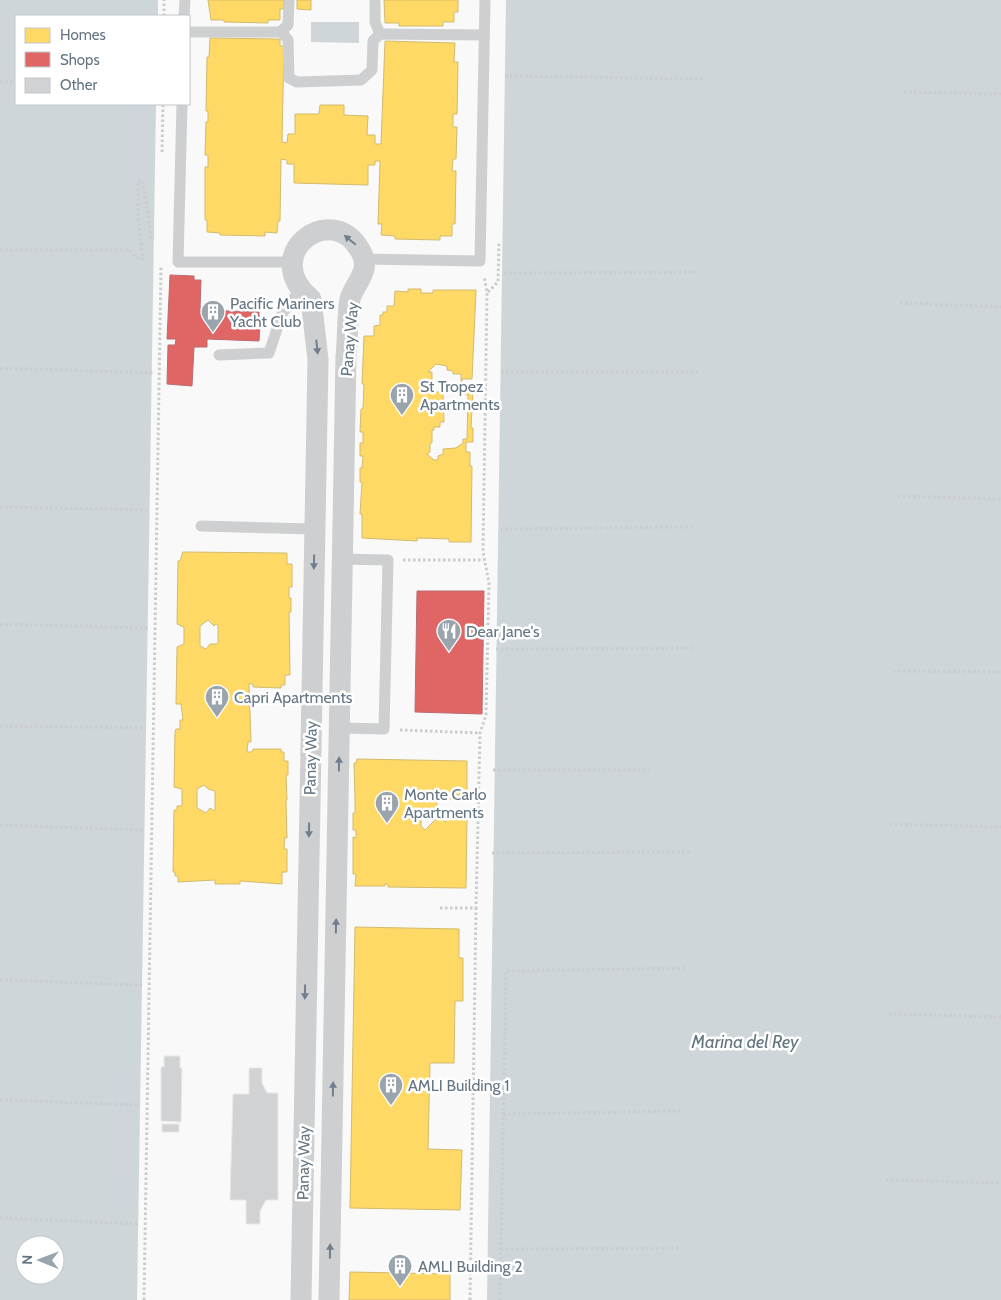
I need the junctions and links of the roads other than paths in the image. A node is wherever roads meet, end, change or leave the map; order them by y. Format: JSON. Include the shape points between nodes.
{"nodes":[{"id":1,"x":185,"y":0,"type":"edge"},
{"id":2,"x":289,"y":0,"type":"edge"},
{"id":3,"x":375,"y":0,"type":"edge"},
{"id":4,"x":485,"y":0,"type":"edge"},
{"id":5,"x":184,"y":15,"type":"edge"},
{"id":6,"x":190,"y":32,"type":"edge"},
{"id":7,"x":280,"y":32,"type":"junction"},
{"id":8,"x":380,"y":34,"type":"junction"},
{"id":9,"x":484,"y":35,"type":"junction"},
{"id":10,"x":182,"y":105,"type":"edge"},
{"id":11,"x":364,"y":259,"type":"junction"},
{"id":12,"x":292,"y":262,"type":"junction"},
{"id":13,"x":300,"y":290,"type":"junction"},
{"id":14,"x":219,"y":355,"type":"dead end"},
{"id":15,"x":201,"y":526,"type":"dead end"},
{"id":16,"x":315,"y":528,"type":"junction"},
{"id":17,"x":342,"y":559,"type":"junction"},
{"id":18,"x":340,"y":728,"type":"junction"},
{"id":19,"x":301,"y":1300,"type":"edge"},
{"id":20,"x":330,"y":1300,"type":"edge"}],
"edges":[{"from":1,"to":5,"type":"lane"},
{"from":2,"to":7,"type":"lane","via":[[288,25]]},
{"from":3,"to":8,"type":"lane","via":[[375,22]]},
{"from":4,"to":9,"type":"lane"},
{"from":6,"to":7,"type":"lane"},
{"from":7,"to":8,"type":"lane","via":[[288,40],[289,78],[297,82],[361,80],[372,70],[373,42]]},
{"from":8,"to":9,"type":"lane"},
{"from":9,"to":11,"type":"lane","via":[[480,261]]},
{"from":10,"to":12,"type":"lane","via":[[178,262]]},
{"from":11,"to":12,"type":"street","one_way":true,"via":[[351,238],[334,230],[321,230],[306,237],[296,247]]},
{"from":11,"to":17,"type":"street","name":"Panay Way","via":[[363,274],[351,298],[346,356]]},
{"from":12,"to":13,"type":"street","name":"Panay Way","via":[[292,275]]},
{"from":13,"to":14,"type":"lane","via":[[282,314],[269,353]]},
{"from":13,"to":16,"type":"street","name":"Panay Way","one_way":true,"via":[[311,299],[318,360]]},
{"from":15,"to":16,"type":"lane"},
{"from":16,"to":19,"type":"street","name":"Panay Way","one_way":true},
{"from":17,"to":18,"type":"street","name":"Panay Way"},
{"from":17,"to":18,"type":"lane","via":[[388,560],[384,729]]},
{"from":20,"to":18,"type":"street","name":"Panay Way","one_way":true}]}
